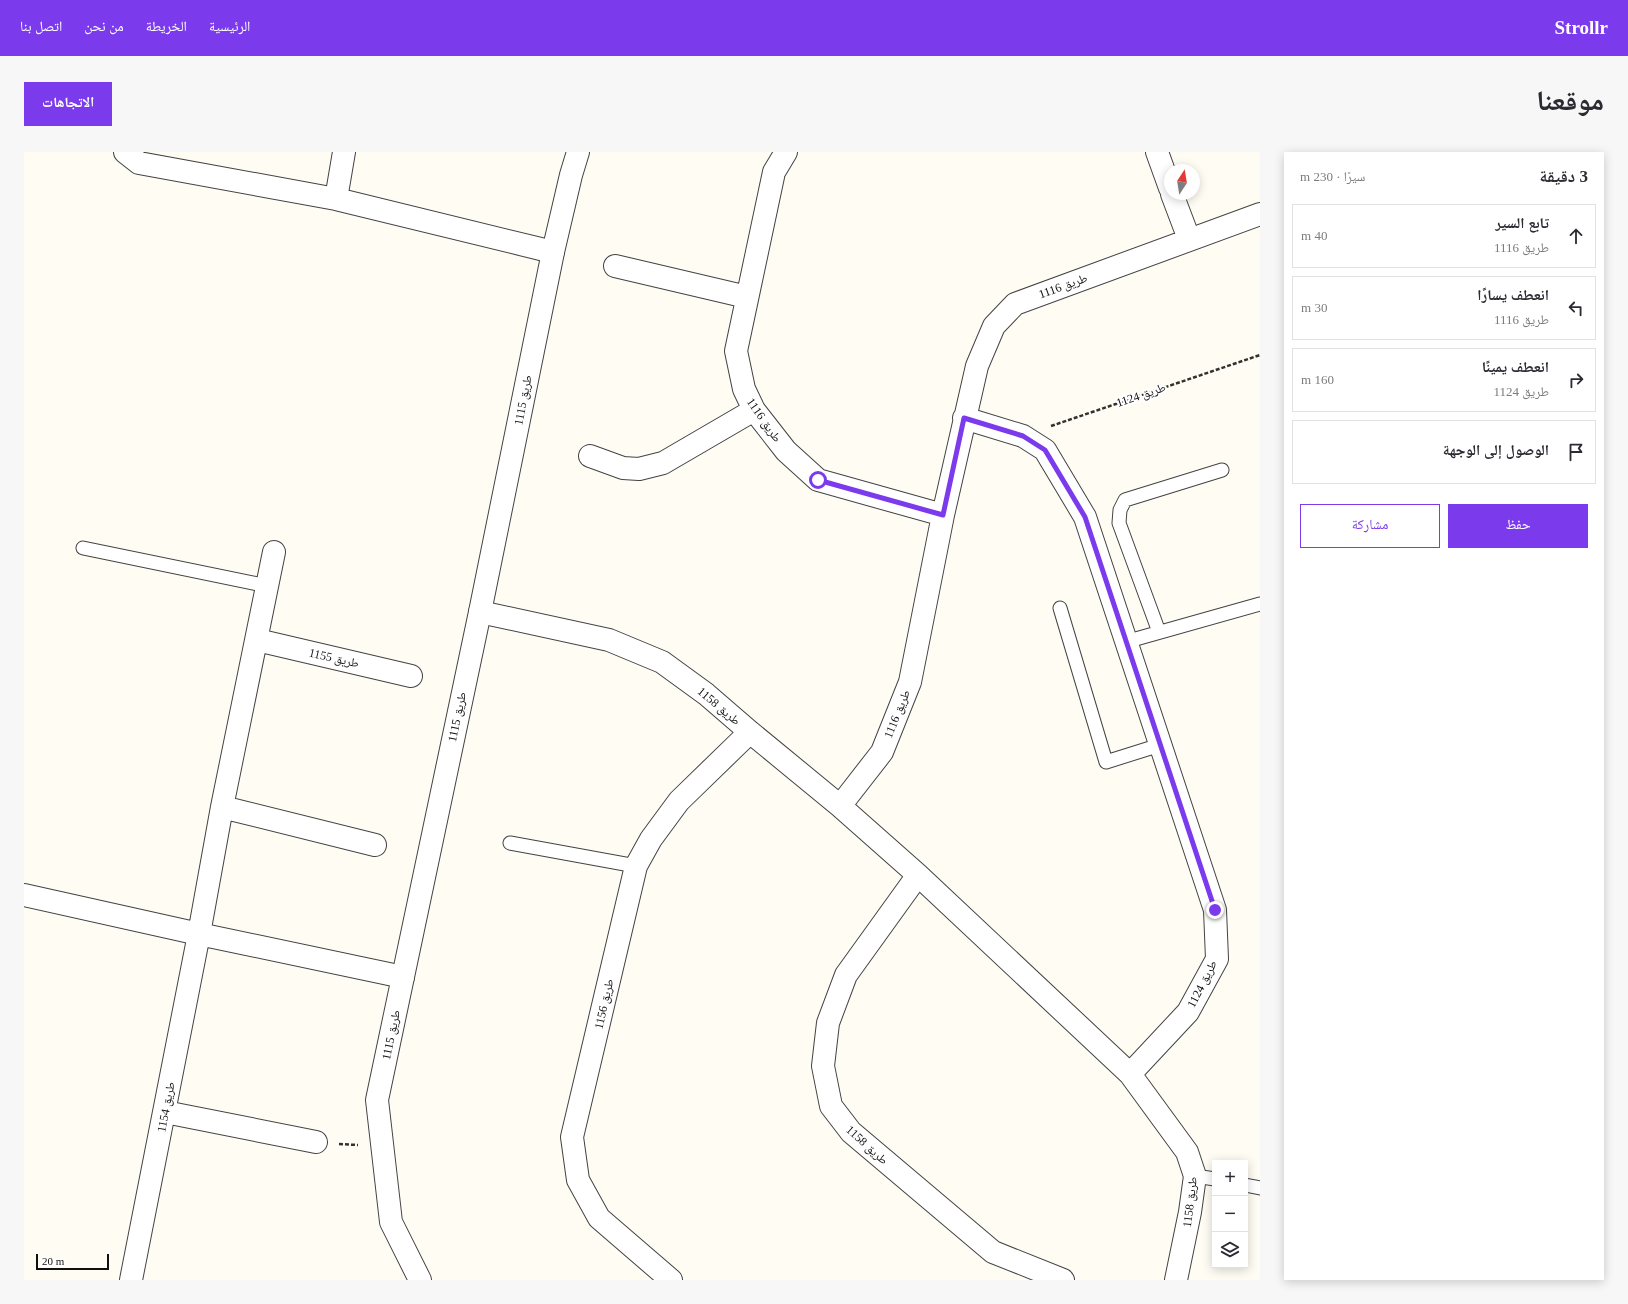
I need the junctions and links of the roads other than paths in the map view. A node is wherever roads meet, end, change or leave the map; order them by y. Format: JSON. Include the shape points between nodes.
{"nodes":[{"id":1,"x":344,"y":152,"type":"edge"},
{"id":2,"x":578,"y":152,"type":"edge"},
{"id":3,"x":786,"y":152,"type":"edge"},
{"id":4,"x":1156,"y":152,"type":"edge"},
{"id":5,"x":132,"y":157,"type":"edge"},
{"id":6,"x":1164,"y":173,"type":"edge"},
{"id":7,"x":336,"y":199,"type":"junction"},
{"id":8,"x":1174,"y":200,"type":"edge"},
{"id":9,"x":1260,"y":214,"type":"edge"},
{"id":10,"x":1189,"y":239,"type":"junction"},
{"id":11,"x":553,"y":252,"type":"junction"},
{"id":12,"x":615,"y":266,"type":"dead end"},
{"id":13,"x":748,"y":297,"type":"junction"},
{"id":14,"x":754,"y":410,"type":"junction"},
{"id":15,"x":964,"y":418,"type":"junction"},
{"id":16,"x":590,"y":456,"type":"dead end"},
{"id":17,"x":1222,"y":470,"type":"dead end"},
{"id":18,"x":943,"y":515,"type":"junction"},
{"id":19,"x":83,"y":548,"type":"dead end"},
{"id":20,"x":274,"y":552,"type":"dead end"},
{"id":21,"x":268,"y":586,"type":"junction"},
{"id":22,"x":1260,"y":604,"type":"edge"},
{"id":23,"x":1060,"y":608,"type":"dead end"},
{"id":24,"x":480,"y":612,"type":"junction"},
{"id":25,"x":1159,"y":632,"type":"junction"},
{"id":26,"x":257,"y":640,"type":"junction"},
{"id":27,"x":1125,"y":642,"type":"junction"},
{"id":28,"x":411,"y":676,"type":"dead end"},
{"id":29,"x":750,"y":732,"type":"junction"},
{"id":30,"x":1160,"y":745,"type":"junction"},
{"id":31,"x":840,"y":806,"type":"junction"},
{"id":32,"x":222,"y":808,"type":"junction"},
{"id":33,"x":510,"y":843,"type":"dead end"},
{"id":34,"x":376,"y":845,"type":"dead end"},
{"id":35,"x":636,"y":866,"type":"junction"},
{"id":36,"x":918,"y":875,"type":"junction"},
{"id":37,"x":24,"y":895,"type":"edge"},
{"id":38,"x":199,"y":934,"type":"junction"},
{"id":39,"x":403,"y":977,"type":"junction"},
{"id":40,"x":1130,"y":1074,"type":"junction"},
{"id":41,"x":165,"y":1112,"type":"junction"},
{"id":42,"x":316,"y":1142,"type":"road end"},
{"id":43,"x":1205,"y":1177,"type":"edge"},
{"id":44,"x":1248,"y":1186,"type":"edge"},
{"id":45,"x":1260,"y":1188,"type":"edge"},
{"id":46,"x":131,"y":1280,"type":"edge"},
{"id":47,"x":420,"y":1280,"type":"edge"},
{"id":48,"x":671,"y":1280,"type":"edge"},
{"id":49,"x":1063,"y":1280,"type":"edge"},
{"id":50,"x":1176,"y":1280,"type":"edge"}],
"edges":[{"from":1,"to":7,"type":"street"},
{"from":2,"to":11,"type":"street","name":"طريق 1115"},
{"from":3,"to":13,"type":"street","name":"طريق 1116","via":[[774,172]]},
{"from":4,"to":6,"type":"street"},
{"from":5,"to":7,"type":"street"},
{"from":7,"to":11,"type":"street"},
{"from":8,"to":10,"type":"street"},
{"from":9,"to":10,"type":"street","name":"طريق 1116"},
{"from":10,"to":15,"type":"street","name":"طريق 1116","via":[[1015,304],[994,326],[977,366]]},
{"from":11,"to":24,"type":"street","name":"طريق 1115"},
{"from":12,"to":13,"type":"street"},
{"from":13,"to":14,"type":"street","name":"طريق 1116","via":[[736,351],[744,389]]},
{"from":14,"to":16,"type":"street","via":[[663,463],[640,469],[623,468]]},
{"from":14,"to":18,"type":"street","name":"طريق 1116","via":[[786,451],[818,480]]},
{"from":15,"to":18,"type":"street","name":"طريق 1116"},
{"from":15,"to":27,"type":"street","name":"طريق 1124","via":[[1023,436],[1045,450],[1085,517]]},
{"from":17,"to":25,"type":"lane","via":[[1125,500],[1120,510],[1119,523]]},
{"from":18,"to":31,"type":"street","name":"طريق 1116","via":[[910,682],[882,752]]},
{"from":19,"to":21,"type":"lane"},
{"from":20,"to":21,"type":"street","name":"طريق 1154"},
{"from":21,"to":26,"type":"street","name":"طريق 1154"},
{"from":22,"to":25,"type":"lane"},
{"from":23,"to":30,"type":"lane","via":[[1106,762]]},
{"from":24,"to":29,"type":"street","name":"طريق 1158","via":[[610,640],[662,662],[706,694]]},
{"from":24,"to":39,"type":"street","name":"طريق 1115"},
{"from":25,"to":27,"type":"lane"},
{"from":26,"to":28,"type":"street","name":"طريق 1155"},
{"from":26,"to":32,"type":"street","name":"طريق 1154"},
{"from":27,"to":30,"type":"street","name":"طريق 1124"},
{"from":29,"to":31,"type":"street","name":"طريق 1158"},
{"from":29,"to":35,"type":"street","name":"طريق 1156","via":[[679,801]]},
{"from":30,"to":40,"type":"street","name":"طريق 1124","via":[[1215,910],[1217,959],[1188,1012]]},
{"from":31,"to":36,"type":"street","name":"طريق 1158"},
{"from":32,"to":34,"type":"street"},
{"from":32,"to":38,"type":"street","name":"طريق 1154"},
{"from":33,"to":35,"type":"lane"},
{"from":35,"to":48,"type":"street","name":"طريق 1156","via":[[572,1137],[578,1180],[599,1218]]},
{"from":36,"to":40,"type":"street","name":"طريق 1158"},
{"from":36,"to":49,"type":"street","name":"طريق 1158","via":[[846,975],[828,1023],[823,1066],[831,1106],[851,1132],[993,1252]]},
{"from":37,"to":38,"type":"street"},
{"from":38,"to":39,"type":"street"},
{"from":38,"to":41,"type":"street","name":"طريق 1154"},
{"from":39,"to":47,"type":"street","name":"طريق 1115","via":[[377,1100],[391,1222]]},
{"from":40,"to":43,"type":"street","name":"طريق 1158"},
{"from":41,"to":42,"type":"street"},
{"from":41,"to":46,"type":"street","name":"طريق 1154"},
{"from":43,"to":50,"type":"street","name":"طريق 1158","via":[[1190,1212]]},
{"from":44,"to":45,"type":"lane"}]}
